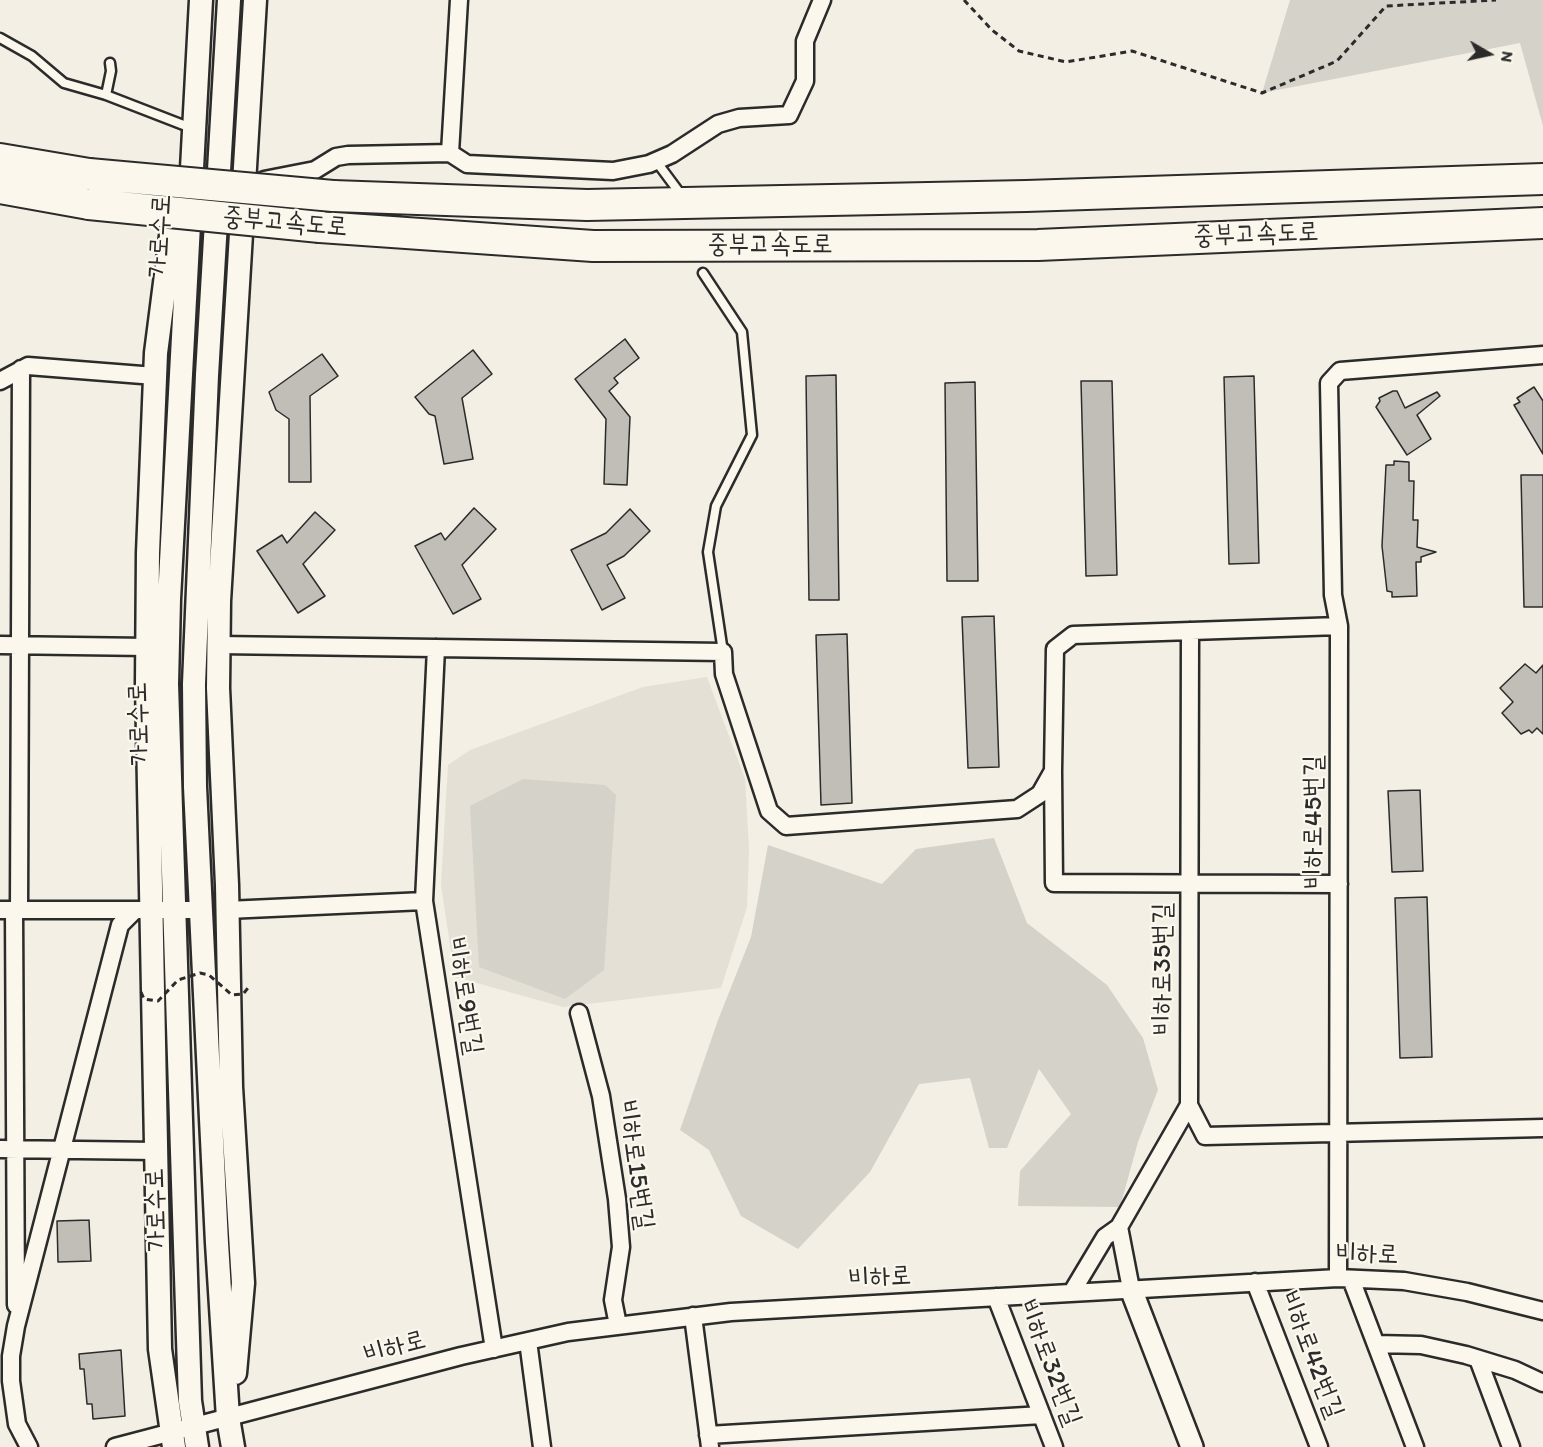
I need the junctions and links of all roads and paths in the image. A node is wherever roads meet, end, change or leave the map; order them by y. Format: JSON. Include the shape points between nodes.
{"nodes":[{"id":1,"x":201,"y":0,"type":"edge"},
{"id":2,"x":229,"y":0,"type":"edge"},
{"id":3,"x":255,"y":0,"type":"edge"},
{"id":4,"x":459,"y":0,"type":"edge"},
{"id":5,"x":822,"y":0,"type":"edge"},
{"id":6,"x":964,"y":0,"type":"edge"},
{"id":7,"x":1496,"y":0,"type":"edge"},
{"id":8,"x":0,"y":38,"type":"edge"},
{"id":9,"x":199,"y":47,"type":"junction"},
{"id":10,"x":110,"y":63,"type":"dead end"},
{"id":11,"x":106,"y":95,"type":"junction"},
{"id":12,"x":186,"y":126,"type":"junction"},
{"id":13,"x":450,"y":153,"type":"junction"},
{"id":14,"x":0,"y":159,"type":"edge"},
{"id":15,"x":656,"y":161,"type":"junction"},
{"id":16,"x":1543,"y":179,"type":"edge"},
{"id":17,"x":242,"y":184,"type":"junction"},
{"id":18,"x":0,"y":188,"type":"edge"},
{"id":19,"x":680,"y":192,"type":"dead end"},
{"id":20,"x":1543,"y":223,"type":"edge"},
{"id":21,"x":703,"y":273,"type":"dead end"},
{"id":22,"x":1543,"y":355,"type":"edge"},
{"id":23,"x":21,"y":369,"type":"junction"},
{"id":24,"x":155,"y":376,"type":"junction"},
{"id":25,"x":0,"y":381,"type":"edge"},
{"id":26,"x":1339,"y":626,"type":"junction"},
{"id":27,"x":1190,"y":631,"type":"junction"},
{"id":28,"x":0,"y":645,"type":"edge"},
{"id":29,"x":19,"y":645,"type":"junction"},
{"id":30,"x":219,"y":645,"type":"junction"},
{"id":31,"x":148,"y":647,"type":"junction"},
{"id":32,"x":436,"y":648,"type":"junction"},
{"id":33,"x":723,"y":652,"type":"junction"},
{"id":34,"x":1053,"y":771,"type":"junction"},
{"id":35,"x":1189,"y":883,"type":"junction"},
{"id":36,"x":1339,"y":884,"type":"junction"},
{"id":37,"x":424,"y":901,"type":"junction"},
{"id":38,"x":11,"y":910,"type":"edge"},
{"id":39,"x":143,"y":910,"type":"junction"},
{"id":40,"x":175,"y":910,"type":"junction"},
{"id":41,"x":201,"y":910,"type":"junction"},
{"id":42,"x":227,"y":910,"type":"junction"},
{"id":43,"x":248,"y":988,"type":"dead end"},
{"id":44,"x":141,"y":992,"type":"dead end"},
{"id":45,"x":579,"y":1012,"type":"dead end"},
{"id":46,"x":1189,"y":1105,"type":"junction"},
{"id":47,"x":1543,"y":1128,"type":"edge"},
{"id":48,"x":1339,"y":1131,"type":"junction"},
{"id":49,"x":8,"y":1149,"type":"edge"},
{"id":50,"x":64,"y":1149,"type":"junction"},
{"id":51,"x":157,"y":1151,"type":"junction"},
{"id":52,"x":1119,"y":1227,"type":"junction"},
{"id":53,"x":1344,"y":1278,"type":"junction"},
{"id":54,"x":1255,"y":1282,"type":"junction"},
{"id":55,"x":1131,"y":1289,"type":"junction"},
{"id":56,"x":1072,"y":1292,"type":"junction"},
{"id":57,"x":996,"y":1297,"type":"junction"},
{"id":58,"x":1543,"y":1311,"type":"edge"},
{"id":59,"x":693,"y":1316,"type":"junction"},
{"id":60,"x":618,"y":1325,"type":"junction"},
{"id":61,"x":16,"y":1326,"type":"junction"},
{"id":62,"x":528,"y":1341,"type":"junction"},
{"id":63,"x":1376,"y":1344,"type":"junction"},
{"id":64,"x":494,"y":1349,"type":"junction"},
{"id":65,"x":1478,"y":1359,"type":"junction"},
{"id":66,"x":5,"y":1370,"type":"edge"},
{"id":67,"x":1543,"y":1383,"type":"edge"},
{"id":68,"x":1042,"y":1415,"type":"junction"},
{"id":69,"x":228,"y":1418,"type":"junction"},
{"id":70,"x":195,"y":1437,"type":"edge"},
{"id":71,"x":172,"y":1439,"type":"edge"},
{"id":72,"x":709,"y":1441,"type":"edge"},
{"id":73,"x":29,"y":1447,"type":"edge"},
{"id":74,"x":115,"y":1447,"type":"edge"},
{"id":75,"x":233,"y":1447,"type":"edge"},
{"id":76,"x":542,"y":1447,"type":"edge"},
{"id":77,"x":1054,"y":1447,"type":"edge"},
{"id":78,"x":1192,"y":1447,"type":"edge"},
{"id":79,"x":1319,"y":1447,"type":"edge"},
{"id":80,"x":1415,"y":1447,"type":"edge"},
{"id":81,"x":1511,"y":1447,"type":"edge"}],
"edges":[{"from":1,"to":9,"type":"main road","name":"가로수로"},
{"from":2,"to":41,"type":"main road","name":"가로수로","via":[[196,599],[195,775]]},
{"from":3,"to":17,"type":"main road","name":"가로수로"},
{"from":4,"to":13,"type":"street"},
{"from":5,"to":15,"type":"street","via":[[805,41],[805,81],[789,115],[739,118],[718,124]]},
{"from":6,"to":7,"type":"path","via":[[1019,51],[1066,62],[1131,51],[1262,93],[1337,61],[1386,6]]},
{"from":8,"to":11,"type":"lane","via":[[32,56],[64,83]]},
{"from":9,"to":12,"type":"main road"},
{"from":9,"to":40,"type":"main road","name":"가로수로","via":[[169,599],[167,684]]},
{"from":10,"to":11,"type":"lane"},
{"from":11,"to":12,"type":"lane"},
{"from":12,"to":24,"type":"main road"},
{"from":13,"to":15,"type":"street","via":[[466,164],[613,171]]},
{"from":13,"to":17,"type":"street","via":[[348,155],[336,157],[315,170]]},
{"from":14,"to":16,"type":"highway","name":"중부고속도로","bridge":true,"via":[[89,174],[333,196],[587,205]]},
{"from":15,"to":19,"type":"lane"},
{"from":17,"to":30,"type":"main road","name":"가로수로"},
{"from":18,"to":20,"type":"highway","name":"중부고속도로","bridge":true,"via":[[89,204],[320,227],[593,246],[1038,244]]},
{"from":21,"to":33,"type":"lane","via":[[742,332],[752,435],[716,506],[708,552]]},
{"from":22,"to":26,"type":"street","name":"비하로45번길","via":[[1340,371],[1329,383],[1333,595]]},
{"from":23,"to":24,"type":"street","via":[[28,366]]},
{"from":23,"to":25,"type":"street"},
{"from":23,"to":29,"type":"street"},
{"from":24,"to":31,"type":"main road"},
{"from":26,"to":27,"type":"street"},
{"from":26,"to":36,"type":"street","name":"비하로45번길"},
{"from":27,"to":34,"type":"street","via":[[1073,635],[1054,649]]},
{"from":27,"to":35,"type":"street","name":"비하로35번길"},
{"from":28,"to":29,"type":"street"},
{"from":29,"to":31,"type":"street"},
{"from":29,"to":38,"type":"street"},
{"from":30,"to":32,"type":"street"},
{"from":30,"to":42,"type":"main road","name":"가로수로"},
{"from":31,"to":39,"type":"main road"},
{"from":32,"to":33,"type":"street"},
{"from":32,"to":37,"type":"street","name":"비하로9번길"},
{"from":33,"to":34,"type":"street","via":[[724,674],[769,811],[786,826],[1017,809],[1040,794]]},
{"from":34,"to":35,"type":"street","via":[[1054,883]]},
{"from":35,"to":36,"type":"street"},
{"from":35,"to":46,"type":"street","name":"비하로35번길"},
{"from":36,"to":48,"type":"street","name":"비하로45번길"},
{"from":37,"to":42,"type":"street"},
{"from":37,"to":64,"type":"street","name":"비하로9번길"},
{"from":38,"to":39,"type":"street"},
{"from":38,"to":49,"type":"street"},
{"from":39,"to":40,"type":"street"},
{"from":39,"to":50,"type":"street","via":[[120,925]]},
{"from":39,"to":51,"type":"main road"},
{"from":40,"to":41,"type":"street"},
{"from":40,"to":70,"type":"main road","name":"가로수로","via":[[190,1401]]},
{"from":41,"to":69,"type":"main road","name":"가로수로"},
{"from":42,"to":69,"type":"main road","name":"가로수로","via":[[231,1087],[243,1283]]},
{"from":43,"to":44,"type":"path","bridge":true,"via":[[243,994],[232,995],[209,975],[200,973],[178,980],[158,1001],[144,999]]},
{"from":45,"to":60,"type":"street","name":"비하로15번길","via":[[601,1096],[617,1199],[621,1247],[613,1300]]},
{"from":46,"to":48,"type":"street","via":[[1205,1136]]},
{"from":46,"to":52,"type":"street","name":"비하로35번길"},
{"from":47,"to":48,"type":"street"},
{"from":48,"to":53,"type":"street","name":"비하로45번길"},
{"from":49,"to":50,"type":"street"},
{"from":49,"to":61,"type":"street"},
{"from":50,"to":51,"type":"street"},
{"from":50,"to":61,"type":"street"},
{"from":51,"to":71,"type":"main road","via":[[160,1349]]},
{"from":52,"to":55,"type":"street"},
{"from":52,"to":56,"type":"street","name":"비하로35번길","via":[[1105,1237]]},
{"from":53,"to":54,"type":"street","name":"비하로"},
{"from":53,"to":58,"type":"street","name":"비하로","via":[[1404,1281]]},
{"from":53,"to":63,"type":"street"},
{"from":54,"to":55,"type":"street","name":"비하로"},
{"from":54,"to":79,"type":"street","name":"비하로42번길"},
{"from":55,"to":56,"type":"street","name":"비하로"},
{"from":55,"to":78,"type":"street"},
{"from":56,"to":57,"type":"street","name":"비하로"},
{"from":57,"to":59,"type":"street","name":"비하로"},
{"from":57,"to":68,"type":"street","name":"비하로32번길"},
{"from":59,"to":60,"type":"street","name":"비하로"},
{"from":59,"to":72,"type":"street"},
{"from":60,"to":62,"type":"street","name":"비하로"},
{"from":61,"to":66,"type":"street"},
{"from":62,"to":64,"type":"street","name":"비하로"},
{"from":62,"to":76,"type":"street"},
{"from":63,"to":65,"type":"street","via":[[1421,1345]]},
{"from":63,"to":80,"type":"street"},
{"from":64,"to":69,"type":"street","name":"비하로"},
{"from":65,"to":67,"type":"street"},
{"from":65,"to":81,"type":"street"},
{"from":66,"to":73,"type":"street","via":[[17,1424]]},
{"from":68,"to":72,"type":"street"},
{"from":68,"to":77,"type":"street","name":"비하로32번길"},
{"from":69,"to":70,"type":"street","name":"비하로"},
{"from":69,"to":75,"type":"main road","name":"가로수로"},
{"from":70,"to":71,"type":"street","name":"비하로"},
{"from":71,"to":74,"type":"street","name":"비하로"}]}
